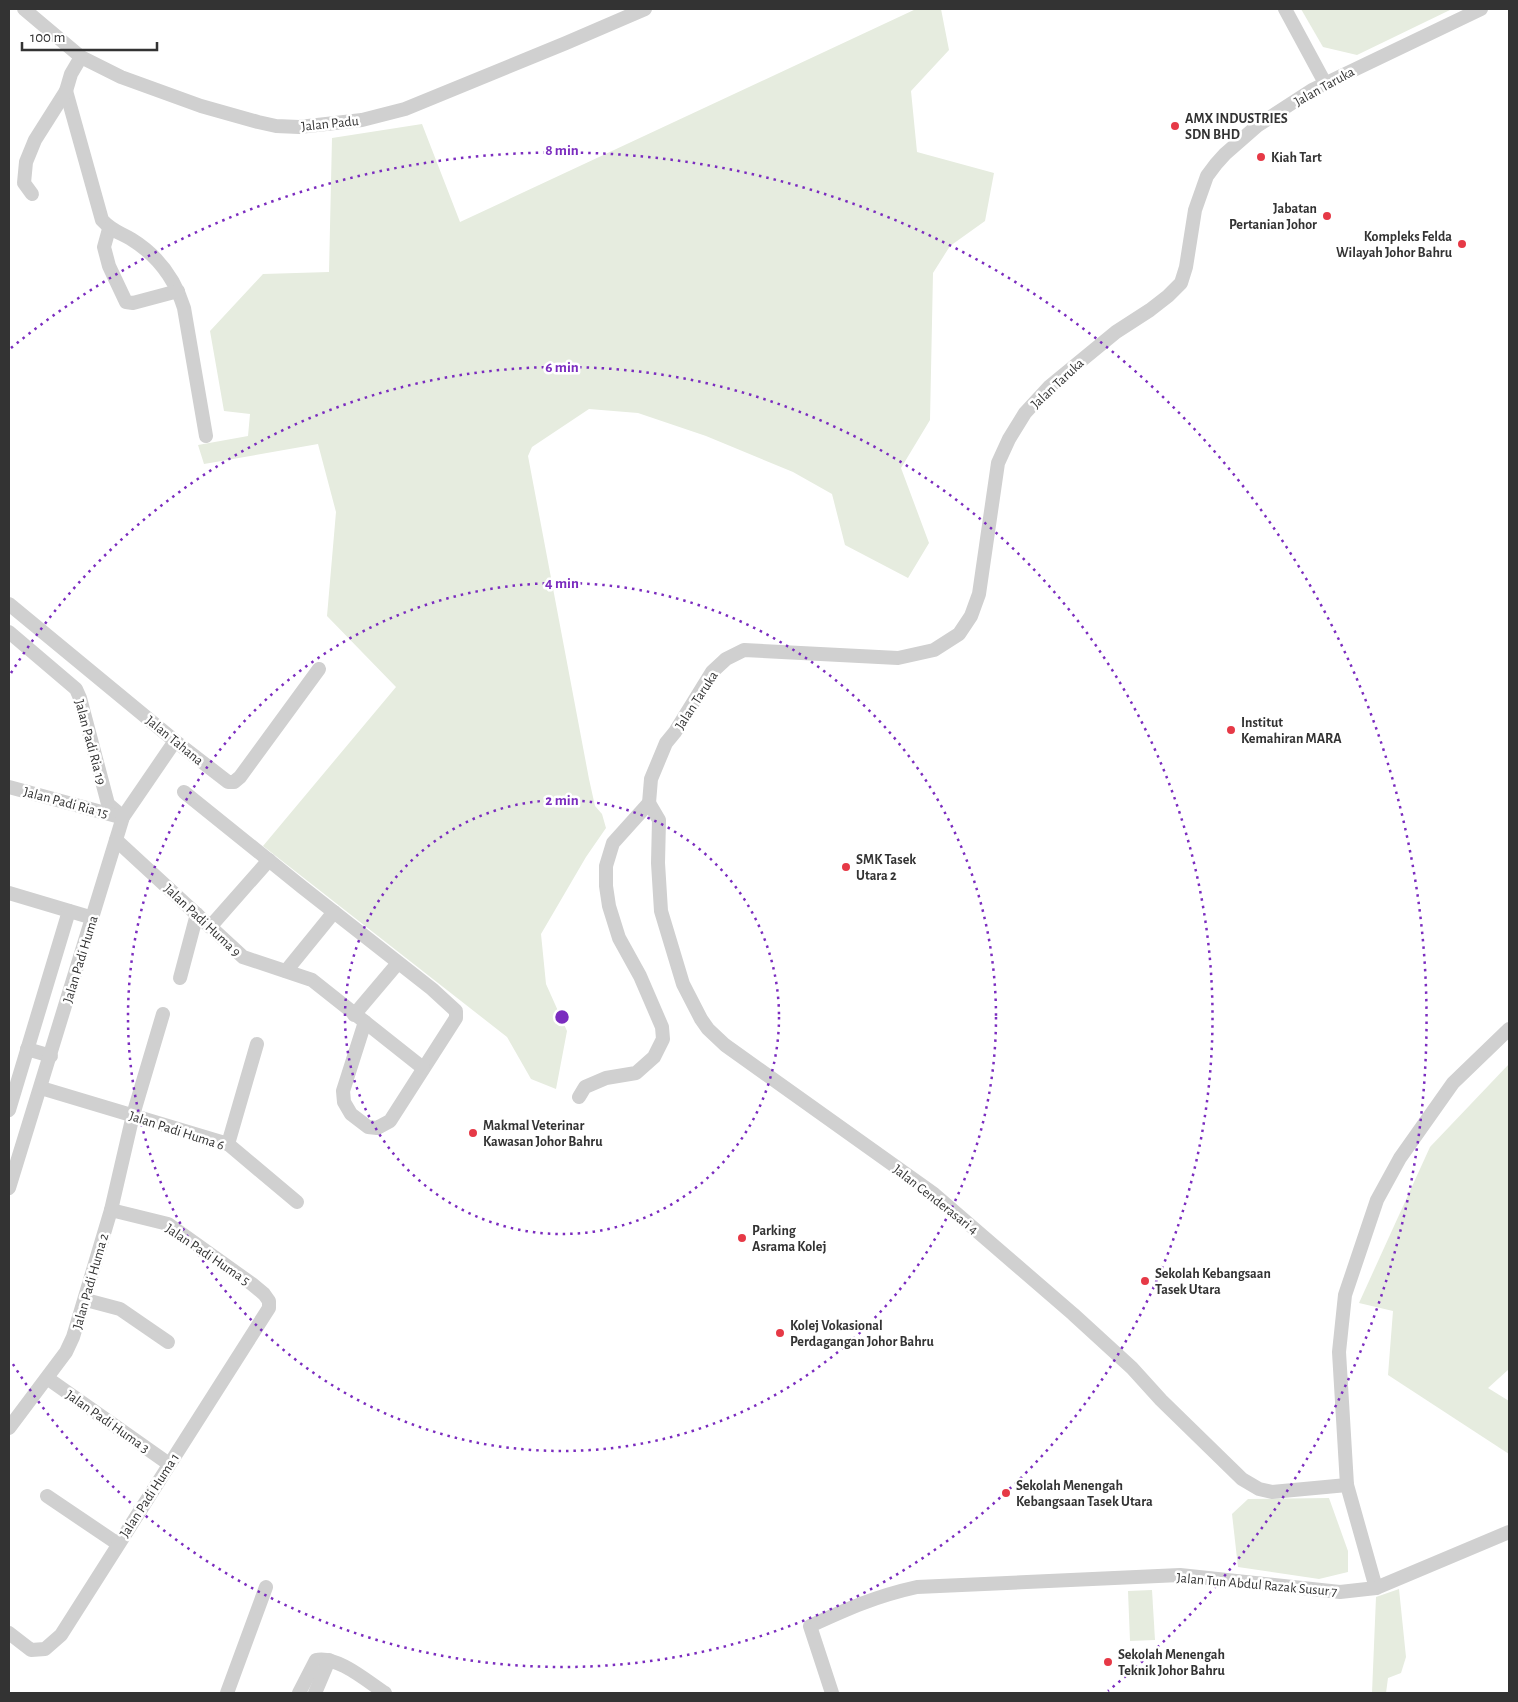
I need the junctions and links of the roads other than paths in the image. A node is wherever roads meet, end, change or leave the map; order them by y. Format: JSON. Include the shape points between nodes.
{"nodes":[{"id":1,"x":24,"y":9,"type":"edge"},
{"id":2,"x":644,"y":9,"type":"edge"},
{"id":3,"x":1286,"y":9,"type":"edge"},
{"id":4,"x":1481,"y":9,"type":"edge"},
{"id":5,"x":81,"y":57,"type":"junction"},
{"id":6,"x":1326,"y":83,"type":"junction"},
{"id":7,"x":66,"y":91,"type":"junction"},
{"id":8,"x":32,"y":194,"type":"dead end"},
{"id":9,"x":109,"y":228,"type":"junction"},
{"id":10,"x":178,"y":291,"type":"junction"},
{"id":11,"x":206,"y":436,"type":"dead end"},
{"id":12,"x":9,"y":604,"type":"edge"},
{"id":13,"x":9,"y":632,"type":"edge"},
{"id":14,"x":319,"y":669,"type":"dead end"},
{"id":15,"x":175,"y":741,"type":"junction"},
{"id":16,"x":9,"y":787,"type":"edge"},
{"id":17,"x":184,"y":792,"type":"dead end"},
{"id":18,"x":649,"y":802,"type":"junction"},
{"id":19,"x":123,"y":817,"type":"junction"},
{"id":20,"x":116,"y":840,"type":"junction"},
{"id":21,"x":269,"y":860,"type":"junction"},
{"id":22,"x":9,"y":893,"type":"edge"},
{"id":23,"x":69,"y":911,"type":"junction"},
{"id":24,"x":334,"y":912,"type":"junction"},
{"id":25,"x":197,"y":914,"type":"junction"},
{"id":26,"x":93,"y":918,"type":"junction"},
{"id":27,"x":210,"y":927,"type":"junction"},
{"id":28,"x":398,"y":963,"type":"junction"},
{"id":29,"x":286,"y":971,"type":"junction"},
{"id":30,"x":180,"y":978,"type":"dead end"},
{"id":31,"x":163,"y":1014,"type":"dead end"},
{"id":32,"x":360,"y":1018,"type":"junction"},
{"id":33,"x":1509,"y":1029,"type":"edge"},
{"id":34,"x":257,"y":1044,"type":"dead end"},
{"id":35,"x":27,"y":1048,"type":"junction"},
{"id":36,"x":50,"y":1056,"type":"junction"},
{"id":37,"x":423,"y":1068,"type":"junction"},
{"id":38,"x":40,"y":1088,"type":"junction"},
{"id":39,"x":579,"y":1097,"type":"dead end"},
{"id":40,"x":9,"y":1110,"type":"edge"},
{"id":41,"x":133,"y":1115,"type":"junction"},
{"id":42,"x":228,"y":1144,"type":"junction"},
{"id":43,"x":9,"y":1185,"type":"edge"},
{"id":44,"x":297,"y":1202,"type":"dead end"},
{"id":45,"x":111,"y":1210,"type":"junction"},
{"id":46,"x":86,"y":1300,"type":"junction"},
{"id":47,"x":269,"y":1301,"type":"joint"},
{"id":48,"x":168,"y":1342,"type":"dead end"},
{"id":49,"x":47,"y":1378,"type":"junction"},
{"id":50,"x":9,"y":1428,"type":"edge"},
{"id":51,"x":169,"y":1464,"type":"junction"},
{"id":52,"x":1347,"y":1485,"type":"junction"},
{"id":53,"x":47,"y":1496,"type":"dead end"},
{"id":54,"x":1509,"y":1532,"type":"edge"},
{"id":55,"x":118,"y":1544,"type":"junction"},
{"id":56,"x":266,"y":1587,"type":"dead end"},
{"id":57,"x":1376,"y":1588,"type":"junction"},
{"id":58,"x":9,"y":1633,"type":"edge"},
{"id":59,"x":328,"y":1660,"type":"junction"},
{"id":60,"x":227,"y":1693,"type":"edge"},
{"id":61,"x":299,"y":1693,"type":"edge"},
{"id":62,"x":315,"y":1693,"type":"edge"},
{"id":63,"x":385,"y":1693,"type":"edge"},
{"id":64,"x":832,"y":1693,"type":"edge"}],
"edges":[{"from":1,"to":5,"type":"street","name":"Jalan Padu"},
{"from":2,"to":5,"type":"street","name":"Jalan Padu","via":[[405,109],[362,120],[299,127],[276,126],[201,106],[121,77]]},
{"from":3,"to":6,"type":"street"},
{"from":4,"to":6,"type":"street","name":"Jalan Taruka"},
{"from":5,"to":7,"type":"street"},
{"from":6,"to":18,"type":"street","name":"Jalan Taruka","via":[[1257,126],[1212,168],[1195,210],[1181,283],[1150,310],[1065,372],[1025,413],[998,463],[979,594],[971,616],[959,634],[934,650],[898,658],[744,650],[726,659],[712,672],[666,744],[651,779]]},
{"from":7,"to":8,"type":"street","via":[[35,140],[26,162],[24,183]]},
{"from":7,"to":9,"type":"street","via":[[98,209]]},
{"from":9,"to":10,"type":"street","via":[[147,252],[167,271]]},
{"from":9,"to":10,"type":"street","via":[[104,247],[108,266],[126,302]]},
{"from":10,"to":11,"type":"street","via":[[184,308]]},
{"from":12,"to":15,"type":"street","name":"Jalan Tahana"},
{"from":13,"to":19,"type":"street","name":"Jalan Padi Ria 19","via":[[76,688],[108,804]]},
{"from":14,"to":15,"type":"street","name":"Jalan Tahana","via":[[234,782],[228,782]]},
{"from":15,"to":19,"type":"street","name":"Jalan Padi Huma"},
{"from":16,"to":19,"type":"street","name":"Jalan Padi Ria 15"},
{"from":17,"to":21,"type":"street"},
{"from":18,"to":39,"type":"street","via":[[613,843],[606,866],[606,886],[619,938],[640,976],[662,1027],[663,1039],[654,1057],[636,1073],[606,1078],[584,1087]]},
{"from":18,"to":52,"type":"street","name":"Jalan Cenderasari 4","via":[[659,820],[659,888],[664,920],[683,984],[701,1019],[717,1038],[934,1194],[1100,1338],[1242,1479],[1272,1492]]},
{"from":19,"to":20,"type":"street","name":"Jalan Padi Huma"},
{"from":20,"to":25,"type":"street","name":"Jalan Padi Huma 9"},
{"from":20,"to":26,"type":"street","name":"Jalan Padi Huma"},
{"from":21,"to":24,"type":"street"},
{"from":21,"to":27,"type":"street"},
{"from":22,"to":23,"type":"street"},
{"from":23,"to":26,"type":"street"},
{"from":23,"to":35,"type":"street","name":"Jalan Padi Huma"},
{"from":24,"to":28,"type":"street"},
{"from":24,"to":29,"type":"street"},
{"from":25,"to":27,"type":"street","name":"Jalan Padi Huma 9"},
{"from":25,"to":30,"type":"street"},
{"from":26,"to":36,"type":"street","name":"Jalan Padi Huma"},
{"from":27,"to":29,"type":"street","name":"Jalan Padi Huma 9","via":[[243,957]]},
{"from":28,"to":32,"type":"street"},
{"from":28,"to":37,"type":"street","via":[[457,1014]]},
{"from":29,"to":32,"type":"street","name":"Jalan Padi Huma 9","via":[[312,980]]},
{"from":31,"to":41,"type":"street","name":"Jalan Padi Huma 2"},
{"from":32,"to":37,"type":"street","name":"Jalan Padi Huma 9"},
{"from":32,"to":37,"type":"street","via":[[343,1091],[344,1102],[351,1114],[368,1127],[377,1128],[390,1121]]},
{"from":33,"to":52,"type":"street","via":[[1453,1083],[1400,1158],[1377,1200],[1344,1300],[1339,1352]]},
{"from":34,"to":42,"type":"street"},
{"from":35,"to":36,"type":"street"},
{"from":35,"to":40,"type":"street","name":"Jalan Padi Huma"},
{"from":36,"to":38,"type":"street","name":"Jalan Padi Huma"},
{"from":38,"to":41,"type":"street","name":"Jalan Padi Huma 6"},
{"from":38,"to":43,"type":"street","name":"Jalan Padi Huma"},
{"from":41,"to":42,"type":"street","name":"Jalan Padi Huma 6"},
{"from":41,"to":45,"type":"street","name":"Jalan Padi Huma 2"},
{"from":42,"to":44,"type":"street","name":"Jalan Padi Huma 6"},
{"from":45,"to":46,"type":"street","name":"Jalan Padi Huma 2"},
{"from":45,"to":47,"type":"street","name":"Jalan Padi Huma 5","via":[[168,1224],[252,1284]]},
{"from":46,"to":48,"type":"street","via":[[120,1309]]},
{"from":46,"to":49,"type":"street","name":"Jalan Padi Huma 2","via":[[66,1352]]},
{"from":47,"to":51,"type":"street","name":"Jalan Padi Huma 1","via":[[269,1308]]},
{"from":49,"to":50,"type":"street","name":"Jalan Padi Huma 2"},
{"from":49,"to":51,"type":"street","name":"Jalan Padi Huma 3"},
{"from":51,"to":55,"type":"street","name":"Jalan Padi Huma 1"},
{"from":52,"to":57,"type":"street"},
{"from":53,"to":55,"type":"street"},
{"from":54,"to":57,"type":"street"},
{"from":55,"to":58,"type":"street","name":"Jalan Padi Huma 1","via":[[61,1635],[45,1649],[31,1650]]},
{"from":56,"to":60,"type":"street"},
{"from":57,"to":64,"type":"street","name":"Jalan Tun Abdul Razak Susur 7","via":[[1340,1592],[1180,1575],[917,1587],[891,1592],[810,1626]]},
{"from":59,"to":61,"type":"street","via":[[316,1660]]},
{"from":59,"to":62,"type":"street"},
{"from":59,"to":63,"type":"street"}]}
